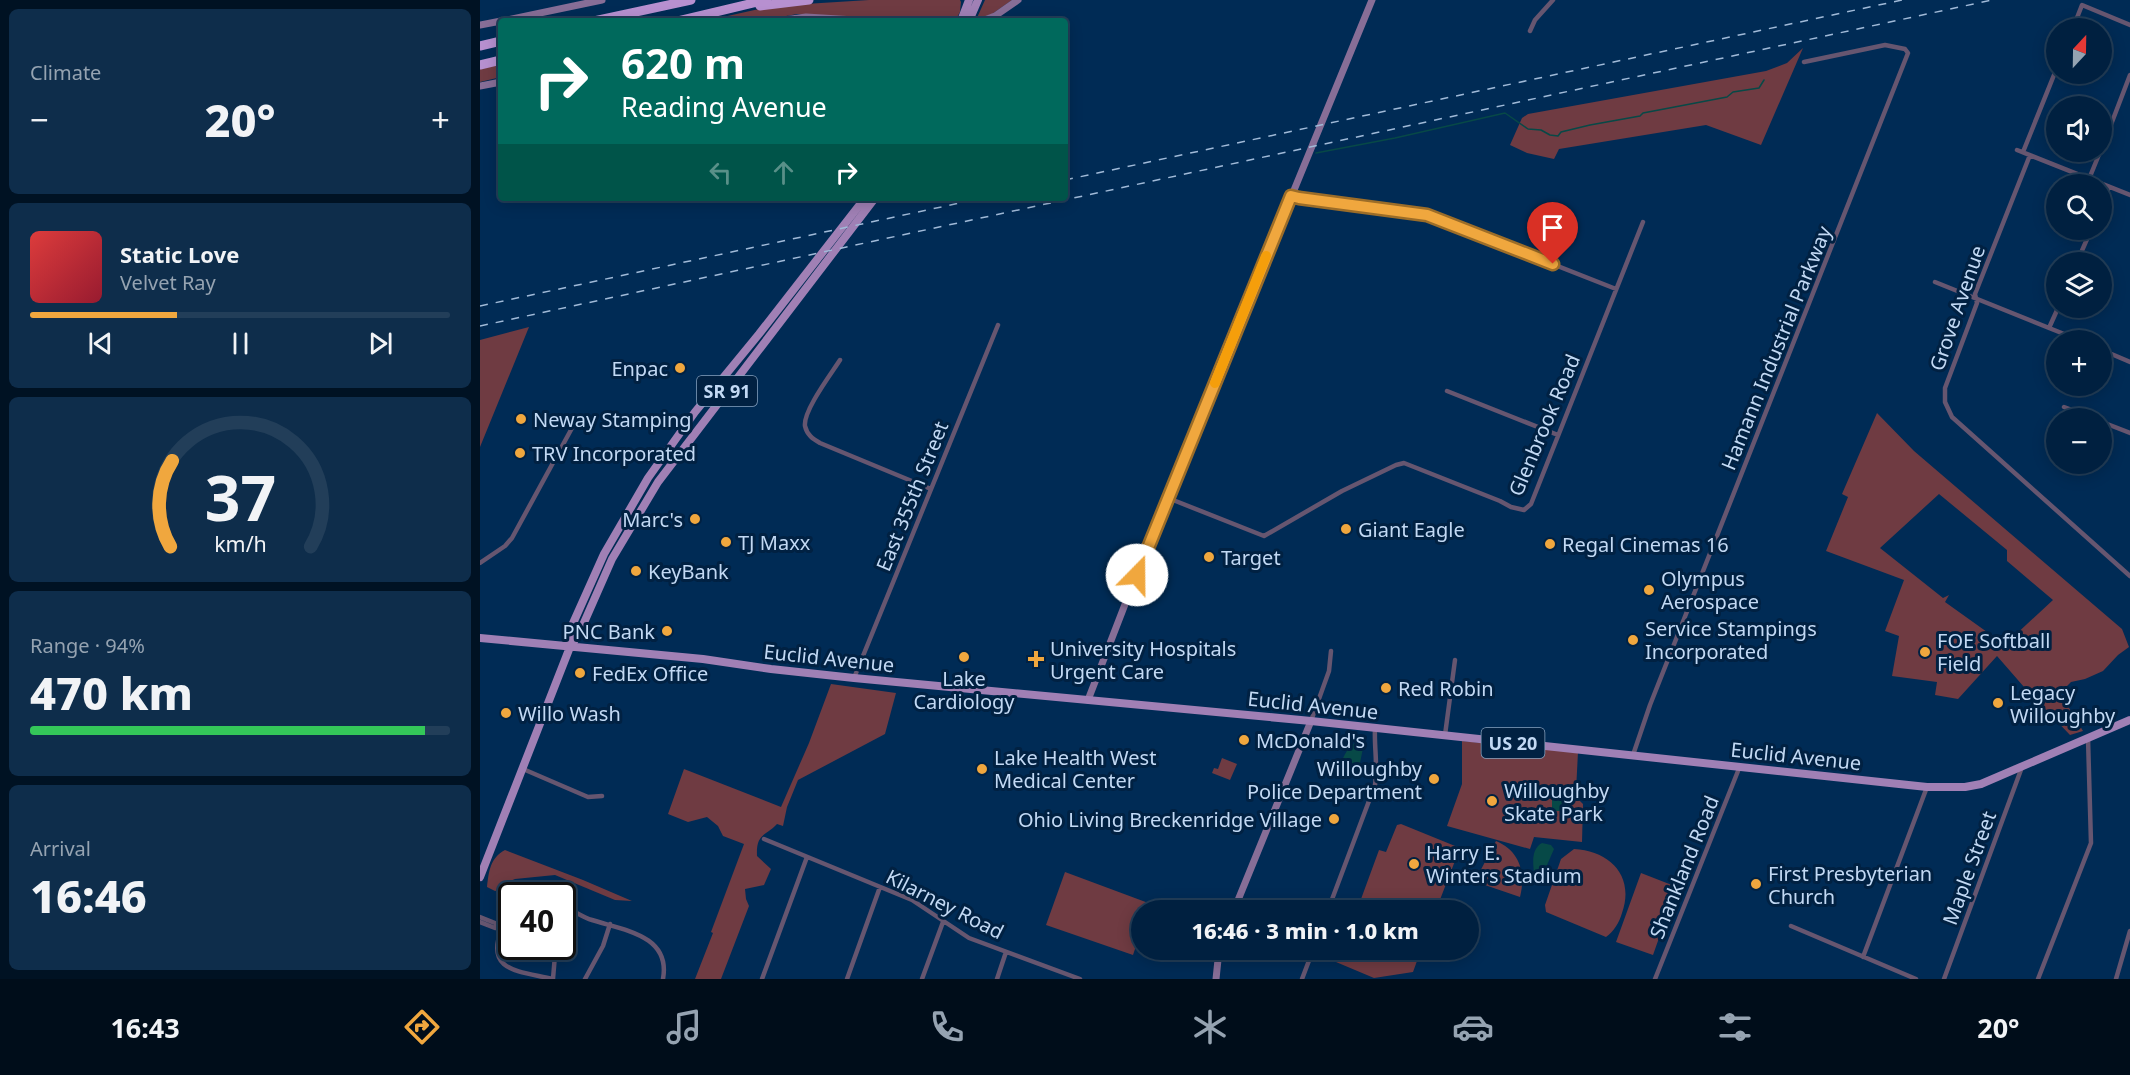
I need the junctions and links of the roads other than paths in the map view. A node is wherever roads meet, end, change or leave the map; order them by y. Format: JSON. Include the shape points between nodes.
{"nodes":[{"id":1,"x":602,"y":0,"type":"edge"},
{"id":2,"x":691,"y":0,"type":"edge"},
{"id":3,"x":766,"y":0,"type":"edge"},
{"id":4,"x":809,"y":0,"type":"edge"},
{"id":5,"x":969,"y":0,"type":"edge"},
{"id":6,"x":978,"y":0,"type":"edge"},
{"id":7,"x":1018,"y":0,"type":"edge"},
{"id":8,"x":1372,"y":0,"type":"edge"},
{"id":9,"x":1553,"y":0,"type":"edge"},
{"id":10,"x":733,"y":7,"type":"junction"},
{"id":11,"x":962,"y":17,"type":"edge"},
{"id":12,"x":515,"y":18,"type":"edge"},
{"id":13,"x":608,"y":18,"type":"edge"},
{"id":14,"x":690,"y":18,"type":"edge"},
{"id":15,"x":799,"y":18,"type":"edge"},
{"id":16,"x":822,"y":18,"type":"edge"},
{"id":17,"x":970,"y":18,"type":"edge"},
{"id":18,"x":990,"y":18,"type":"edge"},
{"id":19,"x":2077,"y":18,"type":"edge"},
{"id":20,"x":498,"y":22,"type":"edge"},
{"id":21,"x":480,"y":25,"type":"edge"},
{"id":22,"x":2130,"y":25,"type":"edge"},
{"id":23,"x":1530,"y":31,"type":"dead end"},
{"id":24,"x":498,"y":42,"type":"edge"},
{"id":25,"x":480,"y":46,"type":"edge"},
{"id":26,"x":498,"y":61,"type":"edge"},
{"id":27,"x":1804,"y":62,"type":"dead end"},
{"id":28,"x":480,"y":65,"type":"edge"},
{"id":29,"x":2130,"y":75,"type":"edge"},
{"id":30,"x":498,"y":83,"type":"edge"},
{"id":31,"x":2050,"y":84,"type":"edge"},
{"id":32,"x":480,"y":86,"type":"edge"},
{"id":33,"x":2112,"y":121,"type":"edge"},
{"id":34,"x":2017,"y":150,"type":"dead end"},
{"id":35,"x":2023,"y":152,"type":"junction"},
{"id":36,"x":2030,"y":155,"type":"junction"},
{"id":37,"x":2079,"y":174,"type":"edge"},
{"id":38,"x":2112,"y":188,"type":"edge"},
{"id":39,"x":2130,"y":195,"type":"edge"},
{"id":40,"x":1291,"y":196,"type":"junction"},
{"id":41,"x":862,"y":201,"type":"edge"},
{"id":42,"x":872,"y":201,"type":"edge"},
{"id":43,"x":1643,"y":222,"type":"dead end"},
{"id":44,"x":1935,"y":282,"type":"dead end"},
{"id":45,"x":1616,"y":289,"type":"junction"},
{"id":46,"x":1976,"y":298,"type":"junction"},
{"id":47,"x":2054,"y":318,"type":"edge"},
{"id":48,"x":998,"y":324,"type":"dead end"},
{"id":49,"x":2049,"y":328,"type":"junction"},
{"id":50,"x":2054,"y":330,"type":"edge"},
{"id":51,"x":2112,"y":353,"type":"edge"},
{"id":52,"x":2129,"y":359,"type":"edge"},
{"id":53,"x":840,"y":360,"type":"dead end"},
{"id":54,"x":1447,"y":391,"type":"dead end"},
{"id":55,"x":578,"y":417,"type":"dead end"},
{"id":56,"x":2112,"y":426,"type":"edge"},
{"id":57,"x":2130,"y":433,"type":"edge"},
{"id":58,"x":1558,"y":435,"type":"junction"},
{"id":59,"x":931,"y":489,"type":"junction"},
{"id":60,"x":1168,"y":498,"type":"junction"},
{"id":61,"x":480,"y":562,"type":"edge"},
{"id":62,"x":2130,"y":576,"type":"edge"},
{"id":63,"x":480,"y":638,"type":"edge"},
{"id":64,"x":570,"y":647,"type":"junction"},
{"id":65,"x":1331,"y":651,"type":"dead end"},
{"id":66,"x":1455,"y":660,"type":"dead end"},
{"id":67,"x":854,"y":678,"type":"junction"},
{"id":68,"x":1088,"y":700,"type":"junction"},
{"id":69,"x":2130,"y":720,"type":"edge"},
{"id":70,"x":1311,"y":721,"type":"junction"},
{"id":71,"x":1375,"y":728,"type":"junction"},
{"id":72,"x":1445,"y":735,"type":"junction"},
{"id":73,"x":2088,"y":738,"type":"junction"},
{"id":74,"x":1633,"y":756,"type":"junction"},
{"id":75,"x":1740,"y":766,"type":"junction"},
{"id":76,"x":2022,"y":768,"type":"junction"},
{"id":77,"x":523,"y":770,"type":"junction"},
{"id":78,"x":1927,"y":787,"type":"junction"},
{"id":79,"x":602,"y":796,"type":"dead end"},
{"id":80,"x":764,"y":839,"type":"dead end"},
{"id":81,"x":807,"y":857,"type":"junction"},
{"id":82,"x":480,"y":877,"type":"edge"},
{"id":83,"x":880,"y":887,"type":"junction"},
{"id":84,"x":1238,"y":900,"type":"edge"},
{"id":85,"x":1332,"y":900,"type":"edge"},
{"id":86,"x":576,"y":913,"type":"edge"},
{"id":87,"x":480,"y":917,"type":"edge"},
{"id":88,"x":480,"y":922,"type":"edge"},
{"id":89,"x":943,"y":922,"type":"junction"},
{"id":90,"x":610,"y":924,"type":"junction"},
{"id":91,"x":498,"y":925,"type":"edge"},
{"id":92,"x":1791,"y":926,"type":"dead end"},
{"id":93,"x":498,"y":927,"type":"edge"},
{"id":94,"x":2130,"y":931,"type":"edge"},
{"id":95,"x":498,"y":938,"type":"edge"},
{"id":96,"x":1006,"y":952,"type":"junction"},
{"id":97,"x":1863,"y":957,"type":"junction"},
{"id":98,"x":498,"y":958,"type":"edge"},
{"id":99,"x":499,"y":960,"type":"edge"},
{"id":100,"x":555,"y":960,"type":"edge"},
{"id":101,"x":1218,"y":960,"type":"edge"},
{"id":102,"x":1309,"y":960,"type":"edge"},
{"id":103,"x":553,"y":979,"type":"edge"},
{"id":104,"x":585,"y":979,"type":"edge"},
{"id":105,"x":663,"y":979,"type":"edge"},
{"id":106,"x":762,"y":979,"type":"edge"},
{"id":107,"x":847,"y":979,"type":"edge"},
{"id":108,"x":922,"y":979,"type":"edge"},
{"id":109,"x":997,"y":979,"type":"edge"},
{"id":110,"x":1077,"y":979,"type":"edge"},
{"id":111,"x":1216,"y":979,"type":"edge"},
{"id":112,"x":1302,"y":979,"type":"edge"},
{"id":113,"x":1655,"y":979,"type":"edge"},
{"id":114,"x":1916,"y":979,"type":"edge"},
{"id":115,"x":1944,"y":979,"type":"edge"},
{"id":116,"x":2038,"y":979,"type":"edge"},
{"id":117,"x":2116,"y":979,"type":"edge"}],
"edges":[{"from":1,"to":12,"type":"street"},
{"from":2,"to":13,"type":"highway"},
{"from":3,"to":10,"type":"highway"},
{"from":4,"to":10,"type":"highway"},
{"from":5,"to":11,"type":"main road"},
{"from":6,"to":17,"type":"main road"},
{"from":7,"to":18,"type":"street"},
{"from":8,"to":40,"type":"street"},
{"from":9,"to":23,"type":"street"},
{"from":10,"to":14,"type":"highway"},
{"from":15,"to":16,"type":"street"},
{"from":19,"to":22,"type":"street","via":[[2082,5]]},
{"from":20,"to":21,"type":"street"},
{"from":24,"to":25,"type":"highway"},
{"from":26,"to":28,"type":"highway"},
{"from":27,"to":74,"type":"street","name":"Hamann Industrial Parkway","via":[[1885,45],[1908,52]]},
{"from":29,"to":33,"type":"street"},
{"from":30,"to":32,"type":"street"},
{"from":31,"to":35,"type":"street"},
{"from":34,"to":35,"type":"street"},
{"from":35,"to":36,"type":"street"},
{"from":36,"to":37,"type":"street"},
{"from":36,"to":46,"type":"street","name":"Grove Avenue"},
{"from":38,"to":39,"type":"street"},
{"from":40,"to":45,"type":"street","via":[[1433,217]]},
{"from":40,"to":60,"type":"street"},
{"from":41,"to":64,"type":"main road","number":"SR 91","via":[[695,412],[648,478],[604,554],[570,630]]},
{"from":42,"to":64,"type":"main road","number":"SR 91","via":[[658,482],[612,559]]},
{"from":43,"to":45,"type":"street","name":"Glenbrook Road"},
{"from":44,"to":46,"type":"street"},
{"from":45,"to":58,"type":"street","name":"Glenbrook Road"},
{"from":46,"to":49,"type":"street"},
{"from":46,"to":62,"type":"street","name":"Grove Avenue","via":[[1945,388],[1945,402],[1952,417]]},
{"from":47,"to":49,"type":"street"},
{"from":48,"to":59,"type":"street","name":"East 355th Street"},
{"from":49,"to":50,"type":"street"},
{"from":51,"to":52,"type":"street"},
{"from":53,"to":59,"type":"street","via":[[808,412],[808,433],[820,443]]},
{"from":54,"to":58,"type":"street"},
{"from":55,"to":61,"type":"street","via":[[512,538]]},
{"from":56,"to":57,"type":"street"},
{"from":58,"to":60,"type":"street","name":"Glenbrook Road","via":[[1531,504],[1524,510],[1404,463],[1342,491],[1264,536]]},
{"from":59,"to":67,"type":"street","name":"East 355th Street"},
{"from":60,"to":68,"type":"street"},
{"from":63,"to":64,"type":"main road","name":"Euclid Avenue","number":"US 20"},
{"from":64,"to":67,"type":"main road","name":"Euclid Avenue","number":"US 20"},
{"from":64,"to":77,"type":"main road","number":"SR 91"},
{"from":65,"to":70,"type":"street","via":[[1329,671]]},
{"from":66,"to":72,"type":"street"},
{"from":67,"to":68,"type":"main road","name":"Euclid Avenue","number":"US 20"},
{"from":68,"to":70,"type":"main road","name":"Euclid Avenue","number":"US 20"},
{"from":69,"to":73,"type":"main road","name":"Euclid Avenue","number":"US 20"},
{"from":70,"to":71,"type":"main road","name":"Euclid Avenue","number":"US 20"},
{"from":70,"to":84,"type":"street"},
{"from":71,"to":72,"type":"main road","name":"Euclid Avenue","number":"US 20"},
{"from":71,"to":85,"type":"street","via":[[1375,785]]},
{"from":72,"to":74,"type":"main road","name":"Euclid Avenue","number":"US 20"},
{"from":73,"to":76,"type":"main road","name":"Euclid Avenue","number":"US 20"},
{"from":73,"to":116,"type":"street","via":[[2091,843]]},
{"from":74,"to":75,"type":"main road","name":"Euclid Avenue","number":"US 20"},
{"from":75,"to":78,"type":"main road","name":"Euclid Avenue","number":"US 20"},
{"from":75,"to":113,"type":"street","name":"Shankland Road"},
{"from":76,"to":78,"type":"main road","name":"Euclid Avenue","number":"US 20","via":[[1981,784]]},
{"from":76,"to":115,"type":"street","name":"Maple Street"},
{"from":77,"to":79,"type":"street","via":[[588,797]]},
{"from":77,"to":82,"type":"main road","number":"SR 91"},
{"from":78,"to":97,"type":"street"},
{"from":80,"to":81,"type":"street","name":"Kilarney Road"},
{"from":81,"to":83,"type":"street","name":"Kilarney Road"},
{"from":81,"to":106,"type":"street"},
{"from":83,"to":89,"type":"street","name":"Kilarney Road","via":[[922,905]]},
{"from":83,"to":107,"type":"street"},
{"from":86,"to":90,"type":"street"},
{"from":87,"to":91,"type":"street"},
{"from":88,"to":93,"type":"street"},
{"from":89,"to":96,"type":"street","name":"Kilarney Road","via":[[969,938]]},
{"from":89,"to":108,"type":"street"},
{"from":90,"to":104,"type":"street"},
{"from":90,"to":105,"type":"street","via":[[636,933],[655,946],[664,963]]},
{"from":92,"to":97,"type":"street"},
{"from":94,"to":117,"type":"street"},
{"from":95,"to":98,"type":"street"},
{"from":96,"to":109,"type":"street"},
{"from":96,"to":110,"type":"street","name":"Kilarney Road"},
{"from":97,"to":114,"type":"street"},
{"from":99,"to":103,"type":"street","via":[[503,965]]},
{"from":100,"to":103,"type":"street"},
{"from":101,"to":111,"type":"street"},
{"from":102,"to":112,"type":"street"}]}
